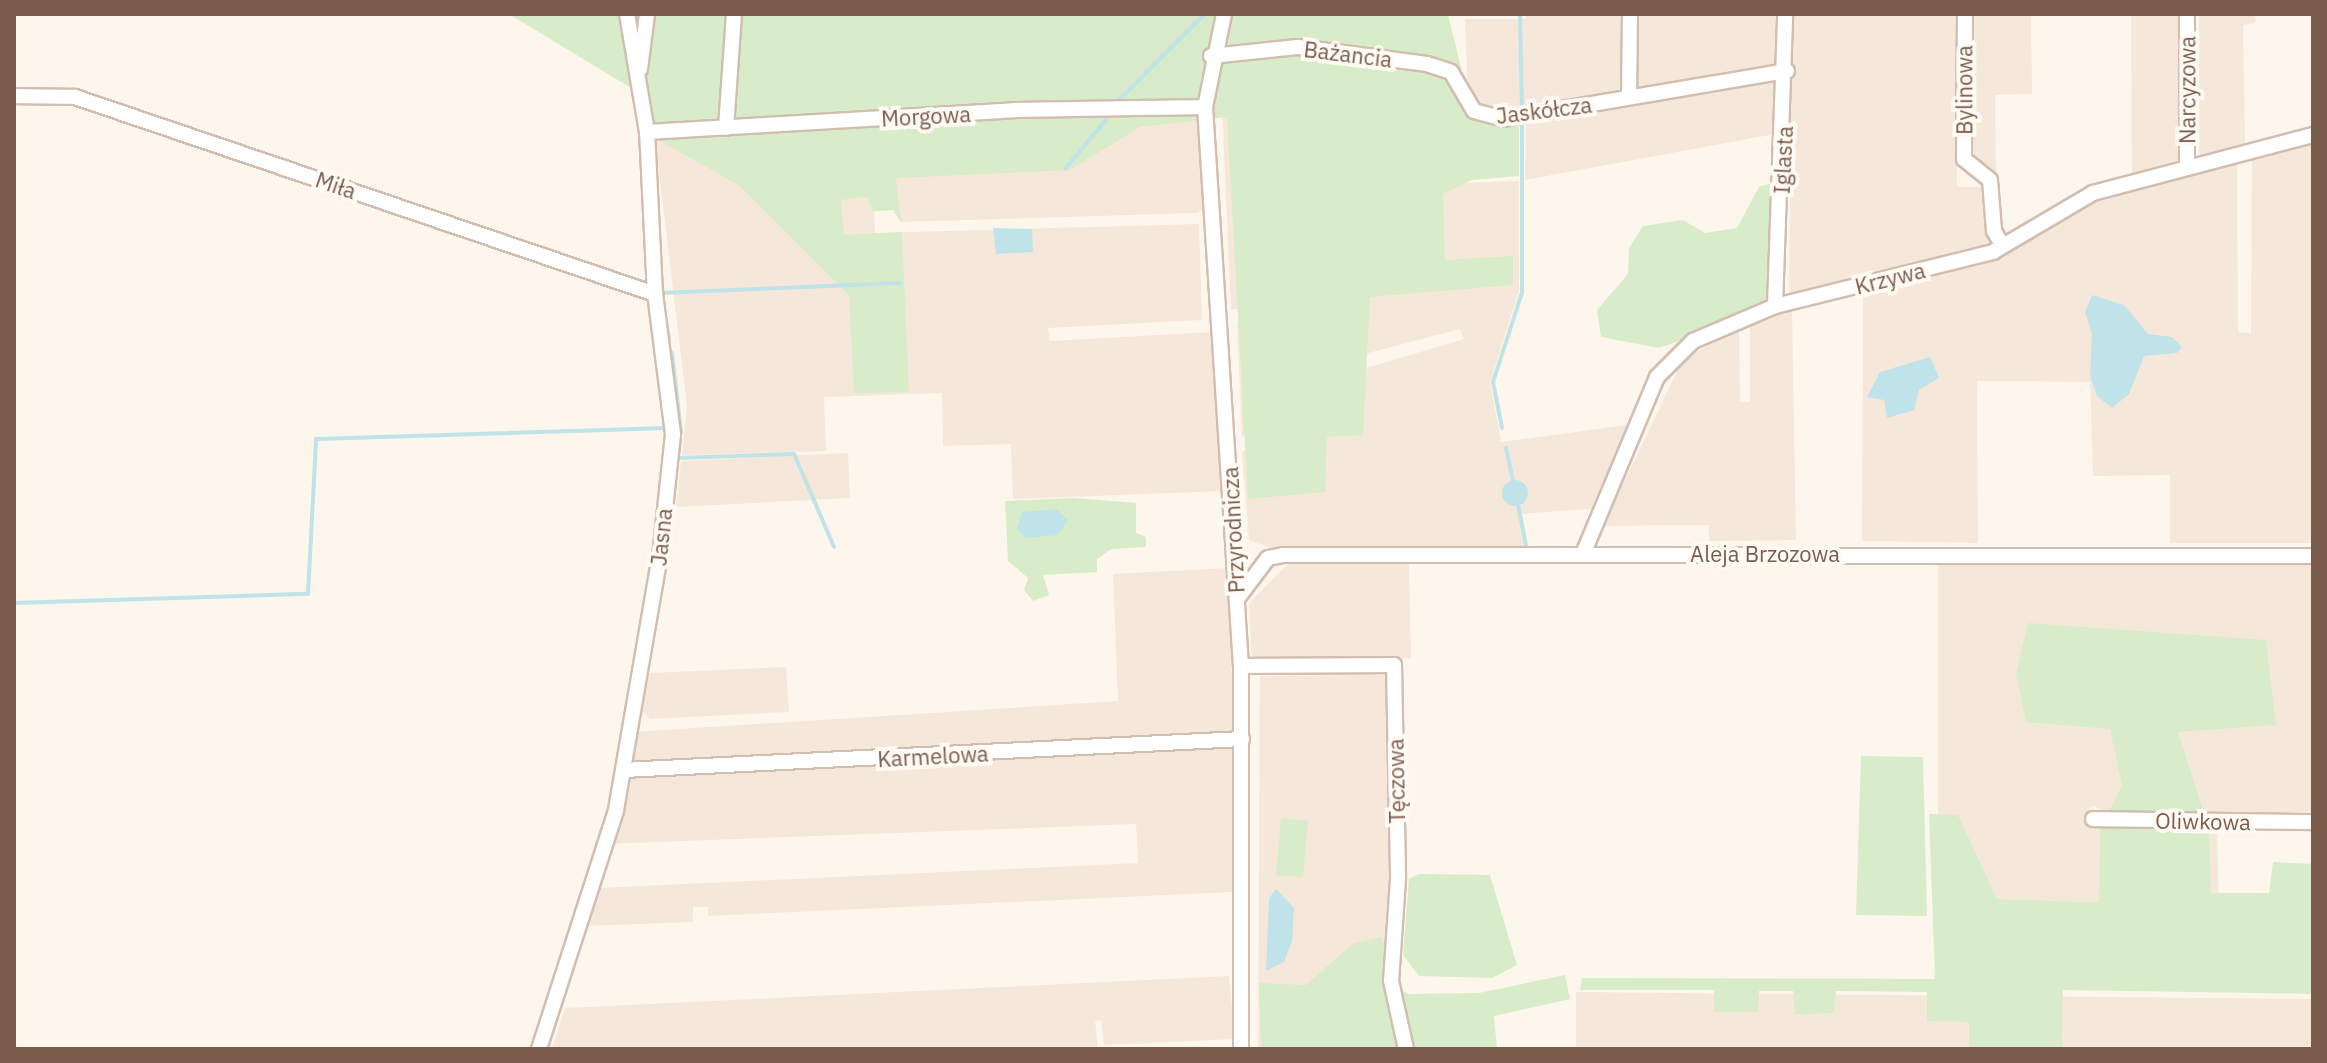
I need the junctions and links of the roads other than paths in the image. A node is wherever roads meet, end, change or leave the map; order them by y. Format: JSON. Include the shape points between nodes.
{"nodes":[{"id":1,"x":627,"y":14,"type":"edge"},
{"id":2,"x":647,"y":14,"type":"edge"},
{"id":3,"x":734,"y":14,"type":"edge"},
{"id":4,"x":1224,"y":14,"type":"edge"},
{"id":5,"x":1630,"y":14,"type":"edge"},
{"id":6,"x":1785,"y":14,"type":"edge"},
{"id":7,"x":1965,"y":14,"type":"edge"},
{"id":8,"x":2187,"y":14,"type":"edge"},
{"id":9,"x":1211,"y":56,"type":"junction"},
{"id":10,"x":1787,"y":71,"type":"junction"},
{"id":11,"x":637,"y":73,"type":"junction"},
{"id":12,"x":14,"y":96,"type":"edge"},
{"id":13,"x":1629,"y":97,"type":"junction"},
{"id":14,"x":1465,"y":101,"type":"joint"},
{"id":15,"x":1205,"y":107,"type":"junction"},
{"id":16,"x":726,"y":128,"type":"junction"},
{"id":17,"x":647,"y":132,"type":"junction"},
{"id":18,"x":2313,"y":135,"type":"edge"},
{"id":19,"x":2187,"y":165,"type":"junction"},
{"id":20,"x":2003,"y":246,"type":"junction"},
{"id":21,"x":655,"y":294,"type":"junction"},
{"id":22,"x":1775,"y":306,"type":"junction"},
{"id":23,"x":1583,"y":554,"type":"junction"},
{"id":24,"x":2313,"y":556,"type":"edge"},
{"id":25,"x":1237,"y":599,"type":"junction"},
{"id":26,"x":1241,"y":666,"type":"junction"},
{"id":27,"x":1242,"y":739,"type":"junction"},
{"id":28,"x":624,"y":770,"type":"junction"},
{"id":29,"x":2093,"y":819,"type":"dead end"},
{"id":30,"x":2313,"y":822,"type":"edge"},
{"id":31,"x":539,"y":1049,"type":"edge"},
{"id":32,"x":1241,"y":1049,"type":"edge"},
{"id":33,"x":1406,"y":1049,"type":"edge"}],
"edges":[{"from":1,"to":11,"type":"street","name":"Jasna"},
{"from":2,"to":11,"type":"street"},
{"from":3,"to":16,"type":"street"},
{"from":4,"to":9,"type":"street","name":"Przyrodnicza"},
{"from":5,"to":13,"type":"street"},
{"from":6,"to":10,"type":"street","name":"Iglasta"},
{"from":7,"to":20,"type":"street","name":"Bylinowa","via":[[1964,159],[1990,180],[1994,231]]},
{"from":8,"to":19,"type":"street","name":"Narcyzowa"},
{"from":9,"to":14,"type":"street","name":"Bażancia","via":[[1298,47],[1427,64],[1451,72]]},
{"from":9,"to":15,"type":"street","name":"Przyrodnicza"},
{"from":10,"to":13,"type":"street","name":"Jaskółcza"},
{"from":10,"to":22,"type":"street","name":"Iglasta"},
{"from":11,"to":17,"type":"street","name":"Jasna"},
{"from":12,"to":21,"type":"street","name":"Miła","via":[[75,97]]},
{"from":13,"to":14,"type":"street","name":"Jaskółcza","via":[[1503,119],[1487,118]]},
{"from":15,"to":16,"type":"street","name":"Morgowa","via":[[1014,110]]},
{"from":15,"to":25,"type":"street","name":"Przyrodnicza"},
{"from":16,"to":17,"type":"street","name":"Morgowa"},
{"from":17,"to":21,"type":"street","name":"Jasna"},
{"from":18,"to":19,"type":"street","name":"Krzywa"},
{"from":19,"to":20,"type":"street","name":"Krzywa","via":[[2093,193]]},
{"from":20,"to":22,"type":"street","name":"Krzywa"},
{"from":21,"to":28,"type":"street","name":"Jasna","via":[[673,434]]},
{"from":22,"to":23,"type":"street","name":"Krzywa","via":[[1715,329],[1666,366]]},
{"from":23,"to":24,"type":"street","name":"Aleja Brzozowa"},
{"from":23,"to":25,"type":"street","name":"Aleja Brzozowa","via":[[1283,555],[1268,558]]},
{"from":25,"to":26,"type":"street","name":"Przyrodnicza"},
{"from":26,"to":27,"type":"street","name":"Przyrodnicza"},
{"from":26,"to":33,"type":"street","name":"Tęczowa","via":[[1394,665],[1398,879],[1391,981]]},
{"from":27,"to":28,"type":"street","name":"Karmelowa"},
{"from":27,"to":32,"type":"street","name":"Przyrodnicza"},
{"from":28,"to":31,"type":"street","name":"Jasna"},
{"from":29,"to":30,"type":"street","name":"Oliwkowa"}]}
